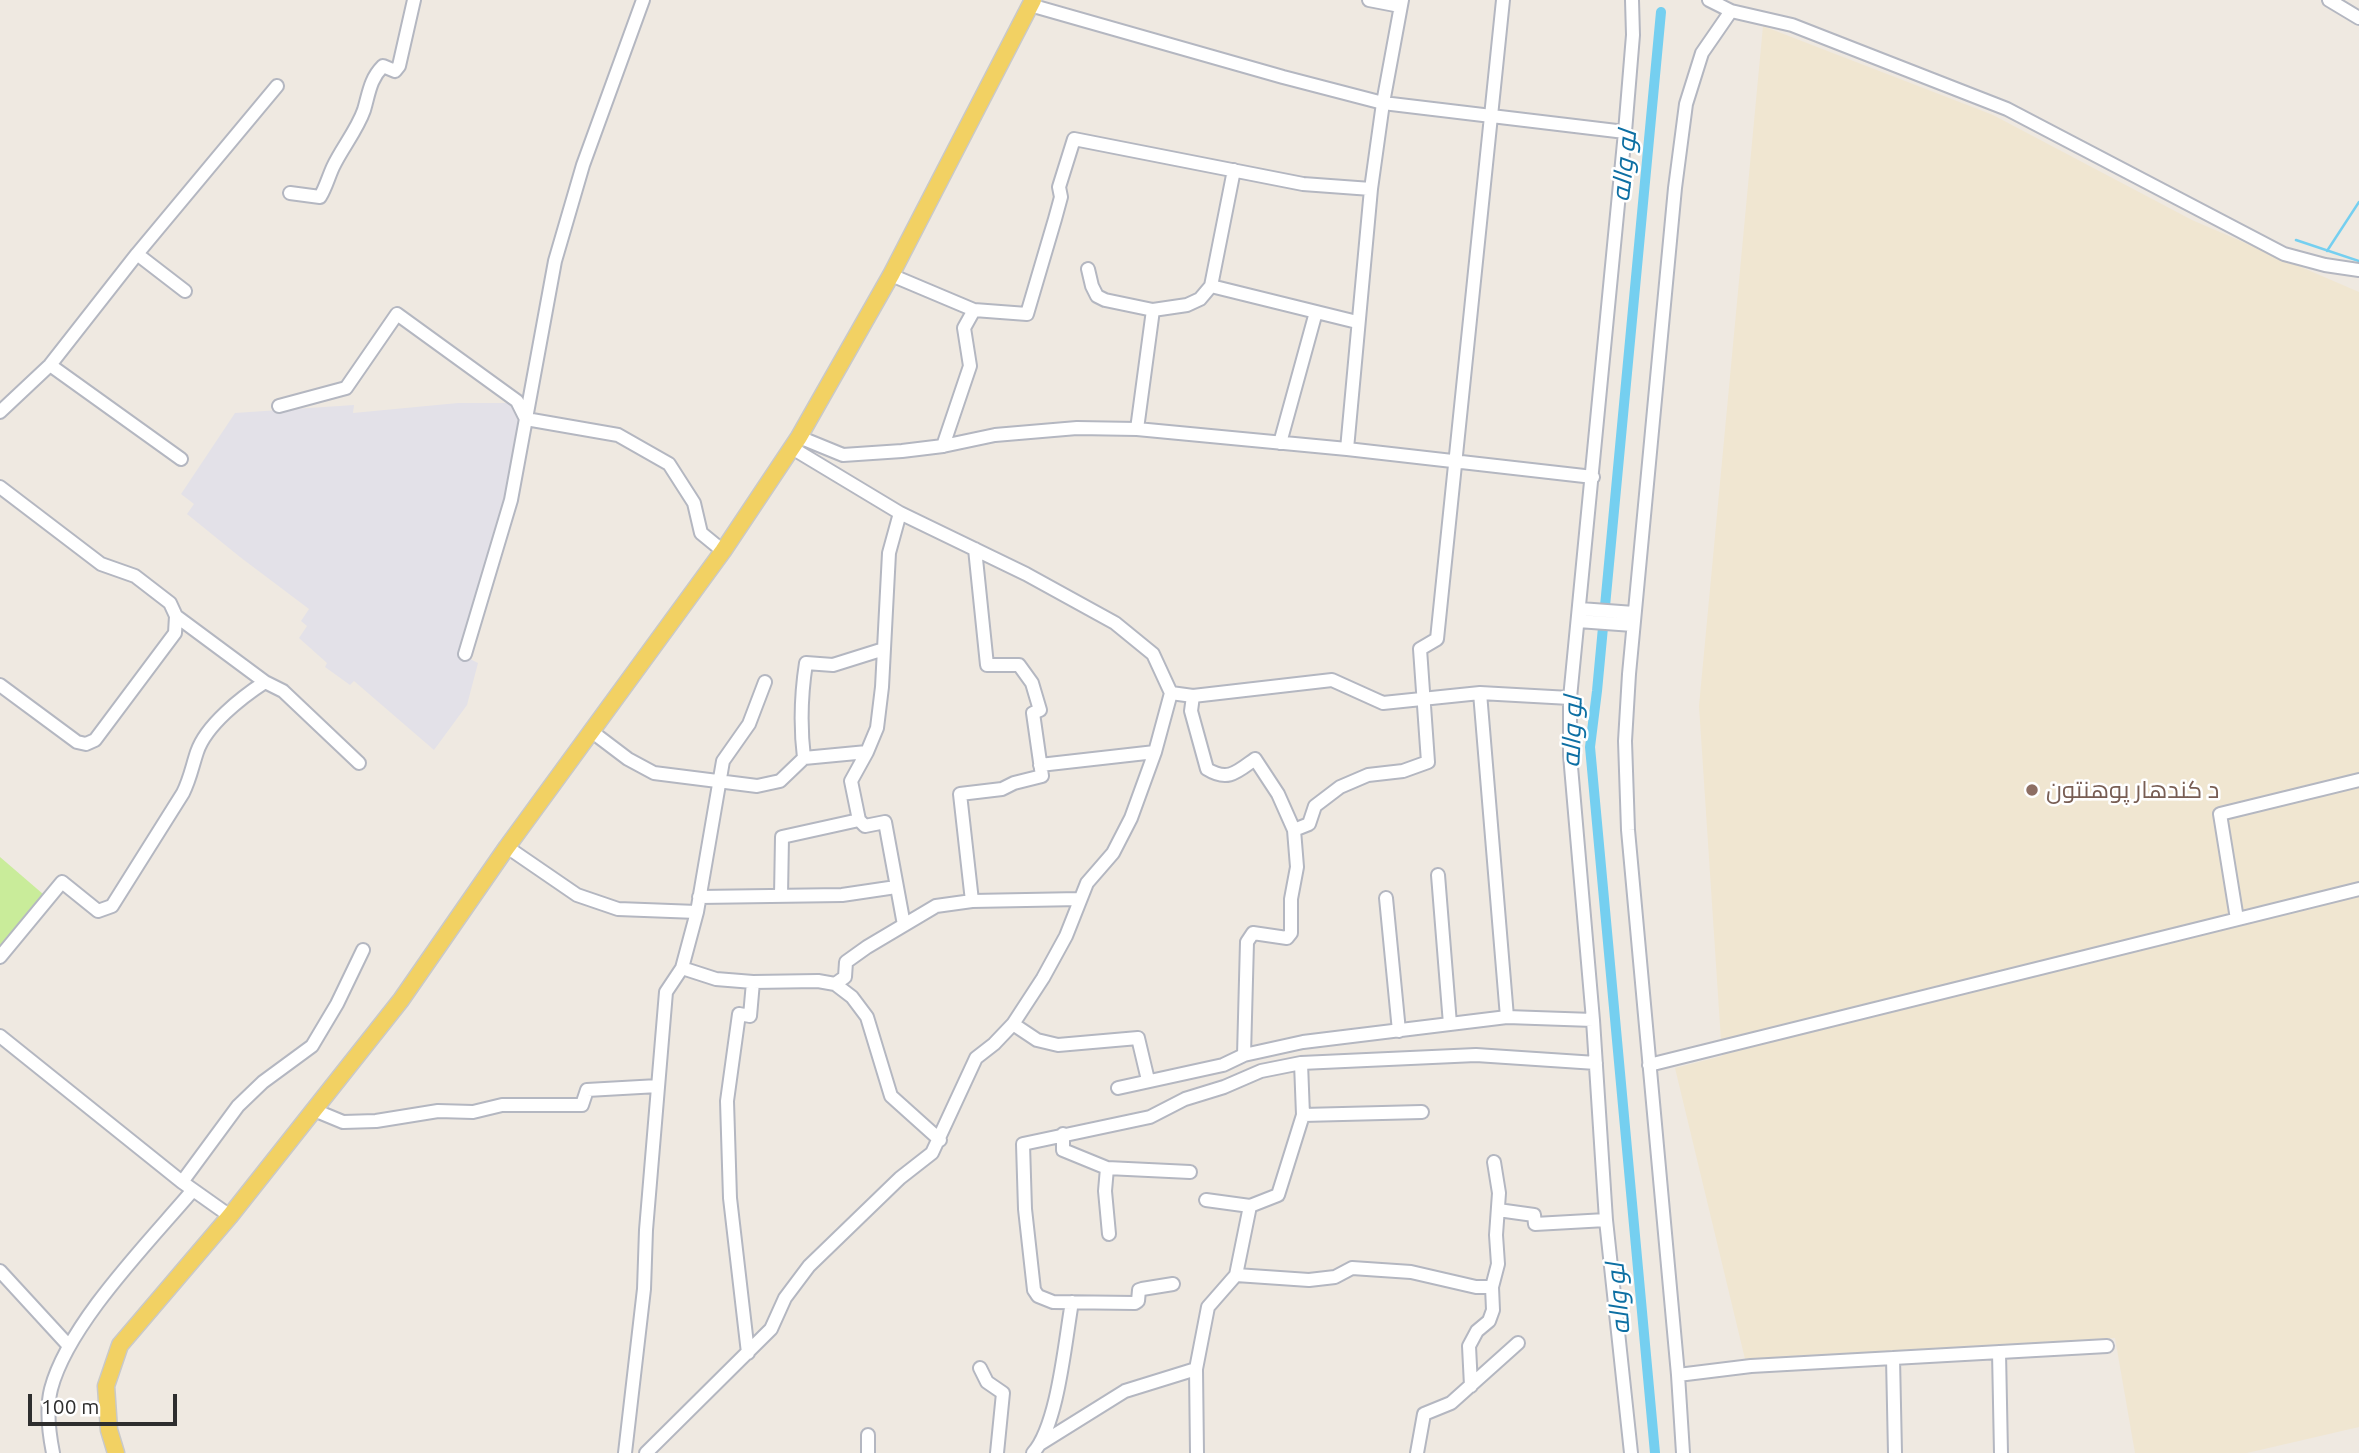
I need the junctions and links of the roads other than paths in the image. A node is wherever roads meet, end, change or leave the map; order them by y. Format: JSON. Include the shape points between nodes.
{"nodes":[{"id":1,"x":414,"y":0,"type":"edge"},
{"id":2,"x":643,"y":0,"type":"edge"},
{"id":3,"x":1369,"y":0,"type":"edge"},
{"id":4,"x":1503,"y":0,"type":"edge"},
{"id":5,"x":1632,"y":0,"type":"edge"},
{"id":6,"x":1709,"y":0,"type":"edge"},
{"id":7,"x":2329,"y":0,"type":"edge"},
{"id":8,"x":1032,"y":2,"type":"edge"},
{"id":9,"x":1401,"y":3,"type":"edge"},
{"id":10,"x":1731,"y":11,"type":"junction"},
{"id":11,"x":2359,"y":18,"type":"edge"},
{"id":12,"x":276,"y":86,"type":"dead end"},
{"id":13,"x":1383,"y":103,"type":"junction"},
{"id":14,"x":1491,"y":117,"type":"junction"},
{"id":15,"x":1625,"y":132,"type":"junction"},
{"id":16,"x":1234,"y":170,"type":"junction"},
{"id":17,"x":1371,"y":189,"type":"junction"},
{"id":18,"x":290,"y":193,"type":"dead end"},
{"id":19,"x":137,"y":254,"type":"junction"},
{"id":20,"x":1088,"y":269,"type":"dead end"},
{"id":21,"x":2359,"y":270,"type":"edge"},
{"id":22,"x":891,"y":275,"type":"junction"},
{"id":23,"x":1211,"y":286,"type":"junction"},
{"id":24,"x":185,"y":291,"type":"dead end"},
{"id":25,"x":974,"y":310,"type":"junction"},
{"id":26,"x":1153,"y":310,"type":"junction"},
{"id":27,"x":1316,"y":312,"type":"junction"},
{"id":28,"x":1357,"y":322,"type":"junction"},
{"id":29,"x":50,"y":365,"type":"junction"},
{"id":30,"x":279,"y":406,"type":"dead end"},
{"id":31,"x":0,"y":412,"type":"edge"},
{"id":32,"x":526,"y":419,"type":"junction"},
{"id":33,"x":1137,"y":429,"type":"junction"},
{"id":34,"x":795,"y":443,"type":"junction"},
{"id":35,"x":1280,"y":443,"type":"junction"},
{"id":36,"x":943,"y":446,"type":"junction"},
{"id":37,"x":1347,"y":449,"type":"junction"},
{"id":38,"x":181,"y":459,"type":"dead end"},
{"id":39,"x":1454,"y":462,"type":"junction"},
{"id":40,"x":1593,"y":477,"type":"junction"},
{"id":41,"x":0,"y":487,"type":"edge"},
{"id":42,"x":900,"y":513,"type":"junction"},
{"id":43,"x":975,"y":549,"type":"junction"},
{"id":44,"x":723,"y":551,"type":"junction"},
{"id":45,"x":1579,"y":615,"type":"junction"},
{"id":46,"x":176,"y":616,"type":"junction"},
{"id":47,"x":1634,"y":619,"type":"junction"},
{"id":48,"x":884,"y":649,"type":"junction"},
{"id":49,"x":465,"y":654,"type":"dead end"},
{"id":50,"x":265,"y":682,"type":"junction"},
{"id":51,"x":765,"y":682,"type":"dead end"},
{"id":52,"x":0,"y":685,"type":"edge"},
{"id":53,"x":1171,"y":693,"type":"junction"},
{"id":54,"x":1480,"y":693,"type":"junction"},
{"id":55,"x":1192,"y":696,"type":"junction"},
{"id":56,"x":1570,"y":698,"type":"junction"},
{"id":57,"x":1424,"y":699,"type":"junction"},
{"id":58,"x":591,"y":731,"type":"junction"},
{"id":59,"x":867,"y":752,"type":"junction"},
{"id":60,"x":1155,"y":752,"type":"junction"},
{"id":61,"x":804,"y":758,"type":"junction"},
{"id":62,"x":359,"y":763,"type":"dead end"},
{"id":63,"x":1040,"y":765,"type":"junction"},
{"id":64,"x":2359,"y":780,"type":"edge"},
{"id":65,"x":720,"y":782,"type":"junction"},
{"id":66,"x":859,"y":820,"type":"junction"},
{"id":67,"x":1294,"y":830,"type":"junction"},
{"id":68,"x":507,"y":847,"type":"junction"},
{"id":69,"x":1438,"y":875,"type":"dead end"},
{"id":70,"x":897,"y":887,"type":"junction"},
{"id":71,"x":2359,"y":889,"type":"edge"},
{"id":72,"x":781,"y":896,"type":"junction"},
{"id":73,"x":699,"y":897,"type":"junction"},
{"id":74,"x":1386,"y":898,"type":"dead end"},
{"id":75,"x":1080,"y":899,"type":"junction"},
{"id":76,"x":972,"y":901,"type":"junction"},
{"id":77,"x":697,"y":912,"type":"junction"},
{"id":78,"x":2237,"y":919,"type":"junction"},
{"id":79,"x":904,"y":925,"type":"junction"},
{"id":80,"x":363,"y":950,"type":"dead end"},
{"id":81,"x":0,"y":957,"type":"edge"},
{"id":82,"x":682,"y":968,"type":"junction"},
{"id":83,"x":840,"y":981,"type":"junction"},
{"id":84,"x":753,"y":982,"type":"junction"},
{"id":85,"x":1507,"y":1017,"type":"junction"},
{"id":86,"x":1593,"y":1020,"type":"junction"},
{"id":87,"x":1013,"y":1024,"type":"junction"},
{"id":88,"x":1450,"y":1024,"type":"junction"},
{"id":89,"x":1399,"y":1031,"type":"junction"},
{"id":90,"x":0,"y":1036,"type":"edge"},
{"id":91,"x":1244,"y":1055,"type":"junction"},
{"id":92,"x":1301,"y":1063,"type":"junction"},
{"id":93,"x":1596,"y":1063,"type":"junction"},
{"id":94,"x":1649,"y":1065,"type":"junction"},
{"id":95,"x":1148,"y":1080,"type":"junction"},
{"id":96,"x":658,"y":1086,"type":"junction"},
{"id":97,"x":1118,"y":1088,"type":"dead end"},
{"id":98,"x":314,"y":1110,"type":"junction"},
{"id":99,"x":1422,"y":1112,"type":"dead end"},
{"id":100,"x":1303,"y":1115,"type":"junction"},
{"id":101,"x":1063,"y":1134,"type":"junction"},
{"id":102,"x":940,"y":1140,"type":"junction"},
{"id":103,"x":1494,"y":1162,"type":"dead end"},
{"id":104,"x":1107,"y":1168,"type":"junction"},
{"id":105,"x":1190,"y":1172,"type":"dead end"},
{"id":106,"x":187,"y":1186,"type":"junction"},
{"id":107,"x":1206,"y":1200,"type":"dead end"},
{"id":108,"x":1250,"y":1206,"type":"junction"},
{"id":109,"x":1498,"y":1210,"type":"junction"},
{"id":110,"x":230,"y":1216,"type":"junction"},
{"id":111,"x":1606,"y":1220,"type":"junction"},
{"id":112,"x":1108,"y":1234,"type":"dead end"},
{"id":113,"x":0,"y":1271,"type":"edge"},
{"id":114,"x":1236,"y":1275,"type":"junction"},
{"id":115,"x":1173,"y":1284,"type":"dead end"},
{"id":116,"x":1492,"y":1287,"type":"junction"},
{"id":117,"x":1072,"y":1302,"type":"junction"},
{"id":118,"x":1518,"y":1343,"type":"dead end"},
{"id":119,"x":69,"y":1346,"type":"junction"},
{"id":120,"x":2107,"y":1346,"type":"dead end"},
{"id":121,"x":1999,"y":1352,"type":"junction"},
{"id":122,"x":748,"y":1353,"type":"junction"},
{"id":123,"x":1893,"y":1358,"type":"junction"},
{"id":124,"x":979,"y":1368,"type":"dead end"},
{"id":125,"x":1196,"y":1369,"type":"junction"},
{"id":126,"x":1678,"y":1375,"type":"junction"},
{"id":127,"x":1471,"y":1386,"type":"junction"},
{"id":128,"x":868,"y":1436,"type":"dead end"},
{"id":129,"x":1036,"y":1449,"type":"edge"},
{"id":130,"x":53,"y":1453,"type":"edge"},
{"id":131,"x":116,"y":1453,"type":"edge"},
{"id":132,"x":625,"y":1453,"type":"edge"},
{"id":133,"x":646,"y":1453,"type":"edge"},
{"id":134,"x":869,"y":1453,"type":"edge"},
{"id":135,"x":997,"y":1453,"type":"edge"},
{"id":136,"x":1197,"y":1453,"type":"edge"},
{"id":137,"x":1417,"y":1453,"type":"edge"},
{"id":138,"x":1631,"y":1453,"type":"edge"},
{"id":139,"x":1683,"y":1453,"type":"edge"},
{"id":140,"x":1895,"y":1453,"type":"edge"},
{"id":141,"x":2001,"y":1453,"type":"edge"}],
"edges":[{"from":1,"to":18,"type":"street","via":[[399,66],[395,71],[383,66],[376,73],[364,111],[320,197]]},
{"from":2,"to":32,"type":"street","via":[[583,165],[555,261]]},
{"from":3,"to":9,"type":"street"},
{"from":4,"to":14,"type":"street"},
{"from":5,"to":15,"type":"street"},
{"from":6,"to":10,"type":"street"},
{"from":7,"to":11,"type":"street"},
{"from":8,"to":13,"type":"street"},
{"from":8,"to":22,"type":"main road"},
{"from":9,"to":13,"type":"street"},
{"from":10,"to":21,"type":"street","via":[[1792,25],[2007,109],[2284,254]]},
{"from":10,"to":47,"type":"street","via":[[1702,53],[1686,104]]},
{"from":12,"to":19,"type":"street"},
{"from":13,"to":14,"type":"street"},
{"from":13,"to":17,"type":"street"},
{"from":14,"to":15,"type":"street"},
{"from":14,"to":39,"type":"street"},
{"from":15,"to":40,"type":"street"},
{"from":16,"to":17,"type":"street","via":[[1303,184]]},
{"from":16,"to":23,"type":"street"},
{"from":16,"to":25,"type":"street","via":[[1074,139],[1027,314]]},
{"from":17,"to":28,"type":"street"},
{"from":19,"to":24,"type":"street"},
{"from":19,"to":29,"type":"street"},
{"from":20,"to":26,"type":"street","via":[[1097,296]]},
{"from":22,"to":25,"type":"street"},
{"from":22,"to":34,"type":"main road"},
{"from":23,"to":26,"type":"street","via":[[1187,305]]},
{"from":23,"to":27,"type":"street"},
{"from":25,"to":36,"type":"street","via":[[964,328],[970,366]]},
{"from":26,"to":33,"type":"street"},
{"from":27,"to":28,"type":"street"},
{"from":27,"to":35,"type":"street"},
{"from":28,"to":37,"type":"street"},
{"from":29,"to":31,"type":"street"},
{"from":29,"to":38,"type":"street"},
{"from":30,"to":32,"type":"street","via":[[346,388],[397,314],[517,401]]},
{"from":32,"to":44,"type":"street","via":[[618,435],[669,464],[694,503],[701,533]]},
{"from":32,"to":49,"type":"street","via":[[511,500]]},
{"from":33,"to":35,"type":"street"},
{"from":33,"to":36,"type":"street","via":[[1077,428],[995,435]]},
{"from":34,"to":36,"type":"street","via":[[844,455]]},
{"from":34,"to":42,"type":"street"},
{"from":34,"to":44,"type":"main road"},
{"from":35,"to":37,"type":"street"},
{"from":37,"to":39,"type":"street"},
{"from":39,"to":40,"type":"street"},
{"from":39,"to":57,"type":"street","via":[[1437,639],[1420,649]]},
{"from":40,"to":45,"type":"street"},
{"from":41,"to":46,"type":"street","via":[[101,564],[135,576],[170,603]]},
{"from":42,"to":43,"type":"street"},
{"from":42,"to":48,"type":"street","via":[[889,553]]},
{"from":43,"to":53,"type":"street","via":[[1115,623],[1153,654]]},
{"from":43,"to":63,"type":"street","via":[[987,665],[1019,666],[1032,683],[1040,710],[1034,713]]},
{"from":44,"to":58,"type":"main road"},
{"from":45,"to":47,"type":"street"},
{"from":45,"to":56,"type":"street"},
{"from":46,"to":50,"type":"street"},
{"from":46,"to":52,"type":"street","via":[[175,633],[95,740],[86,744]]},
{"from":47,"to":94,"type":"street","via":[[1625,741],[1628,830]]},
{"from":48,"to":59,"type":"street","via":[[877,728]]},
{"from":48,"to":61,"type":"street","via":[[833,666],[806,663],[800,728]]},
{"from":50,"to":62,"type":"street","via":[[283,691]]},
{"from":50,"to":81,"type":"street","via":[[211,730],[198,750],[183,793],[112,906],[98,911],[62,882]]},
{"from":51,"to":65,"type":"street","via":[[750,724],[723,761]]},
{"from":53,"to":55,"type":"street"},
{"from":53,"to":60,"type":"street"},
{"from":54,"to":56,"type":"street"},
{"from":54,"to":57,"type":"street"},
{"from":54,"to":85,"type":"street"},
{"from":55,"to":57,"type":"street","via":[[1332,680],[1383,703]]},
{"from":55,"to":67,"type":"street","via":[[1191,712],[1207,769],[1218,776],[1234,774],[1255,759]]},
{"from":56,"to":86,"type":"street","via":[[1570,755]]},
{"from":57,"to":67,"type":"street","via":[[1428,762],[1403,771],[1368,775],[1340,787],[1315,806],[1309,824]]},
{"from":58,"to":65,"type":"street","via":[[654,773]]},
{"from":58,"to":68,"type":"main road"},
{"from":59,"to":61,"type":"street"},
{"from":59,"to":66,"type":"street","via":[[852,781]]},
{"from":60,"to":63,"type":"street"},
{"from":60,"to":75,"type":"street","via":[[1131,818]]},
{"from":61,"to":65,"type":"street","via":[[780,780],[757,786]]},
{"from":63,"to":76,"type":"street","via":[[1042,776],[1002,789],[960,794]]},
{"from":64,"to":78,"type":"street","via":[[2220,814]]},
{"from":65,"to":73,"type":"street"},
{"from":66,"to":70,"type":"street","via":[[865,826],[886,822]]},
{"from":66,"to":72,"type":"street","via":[[782,837]]},
{"from":67,"to":91,"type":"street","via":[[1297,867],[1291,933],[1287,937],[1254,933],[1247,942]]},
{"from":68,"to":77,"type":"street","via":[[578,895],[618,909]]},
{"from":68,"to":98,"type":"main road","via":[[401,1000]]},
{"from":69,"to":88,"type":"street"},
{"from":70,"to":72,"type":"street","via":[[842,895]]},
{"from":70,"to":79,"type":"street"},
{"from":71,"to":78,"type":"street"},
{"from":72,"to":73,"type":"street"},
{"from":73,"to":77,"type":"street"},
{"from":74,"to":89,"type":"street"},
{"from":75,"to":76,"type":"street"},
{"from":75,"to":87,"type":"street","via":[[1066,936]]},
{"from":76,"to":79,"type":"street","via":[[936,906]]},
{"from":77,"to":82,"type":"street"},
{"from":78,"to":94,"type":"street"},
{"from":79,"to":83,"type":"street","via":[[846,962]]},
{"from":80,"to":106,"type":"street","via":[[312,1046],[238,1106]]},
{"from":82,"to":84,"type":"street","via":[[716,979]]},
{"from":82,"to":96,"type":"street","via":[[666,992]]},
{"from":83,"to":84,"type":"street"},
{"from":83,"to":102,"type":"street","via":[[867,1017],[891,1096]]},
{"from":84,"to":122,"type":"street","via":[[750,1016],[739,1014],[727,1101],[730,1198]]},
{"from":85,"to":86,"type":"street"},
{"from":85,"to":88,"type":"street"},
{"from":86,"to":93,"type":"street"},
{"from":87,"to":95,"type":"street","via":[[1037,1040],[1058,1045],[1138,1038]]},
{"from":87,"to":102,"type":"street","via":[[976,1058]]},
{"from":88,"to":89,"type":"street"},
{"from":89,"to":91,"type":"street","via":[[1303,1042]]},
{"from":90,"to":106,"type":"street"},
{"from":91,"to":95,"type":"street","via":[[1223,1065]]},
{"from":92,"to":93,"type":"street","via":[[1476,1055]]},
{"from":92,"to":100,"type":"street"},
{"from":92,"to":101,"type":"street","via":[[1261,1071],[1150,1117]]},
{"from":93,"to":111,"type":"street"},
{"from":94,"to":126,"type":"street"},
{"from":95,"to":97,"type":"street"},
{"from":96,"to":98,"type":"street","via":[[587,1090],[582,1105],[502,1105],[376,1121],[343,1122]]},
{"from":96,"to":132,"type":"street","via":[[644,1289]]},
{"from":98,"to":110,"type":"main road"},
{"from":99,"to":100,"type":"street"},
{"from":100,"to":108,"type":"street","via":[[1278,1195]]},
{"from":101,"to":104,"type":"street","via":[[1063,1150]]},
{"from":101,"to":117,"type":"street","via":[[1023,1143],[1024,1209],[1036,1294],[1054,1302]]},
{"from":102,"to":122,"type":"street","via":[[932,1153],[809,1266],[785,1298],[771,1329]]},
{"from":103,"to":109,"type":"street"},
{"from":104,"to":105,"type":"street"},
{"from":104,"to":112,"type":"street"},
{"from":106,"to":110,"type":"street"},
{"from":106,"to":119,"type":"street"},
{"from":107,"to":108,"type":"street"},
{"from":108,"to":114,"type":"street"},
{"from":109,"to":111,"type":"street","via":[[1534,1215],[1535,1224]]},
{"from":109,"to":116,"type":"street","via":[[1498,1264]]},
{"from":110,"to":131,"type":"main road","via":[[120,1345],[106,1385],[109,1430]]},
{"from":111,"to":138,"type":"street"},
{"from":113,"to":119,"type":"street"},
{"from":114,"to":116,"type":"street","via":[[1309,1280],[1335,1277],[1352,1268],[1411,1272]]},
{"from":114,"to":125,"type":"street","via":[[1208,1307]]},
{"from":115,"to":117,"type":"street","via":[[1139,1290],[1135,1303]]},
{"from":116,"to":127,"type":"street","via":[[1489,1321],[1476,1331],[1469,1346]]},
{"from":117,"to":129,"type":"street","via":[[1052,1414]]},
{"from":118,"to":127,"type":"street"},
{"from":119,"to":130,"type":"street","via":[[50,1391],[48,1431]]},
{"from":120,"to":121,"type":"street"},
{"from":121,"to":123,"type":"street"},
{"from":121,"to":141,"type":"street"},
{"from":122,"to":133,"type":"street"},
{"from":123,"to":126,"type":"street"},
{"from":123,"to":140,"type":"street"},
{"from":124,"to":135,"type":"street","via":[[1003,1393]]},
{"from":125,"to":129,"type":"street","via":[[1125,1391]]},
{"from":125,"to":136,"type":"street"},
{"from":126,"to":139,"type":"street"},
{"from":127,"to":137,"type":"street","via":[[1451,1404],[1424,1414]]},
{"from":128,"to":134,"type":"street"}]}
